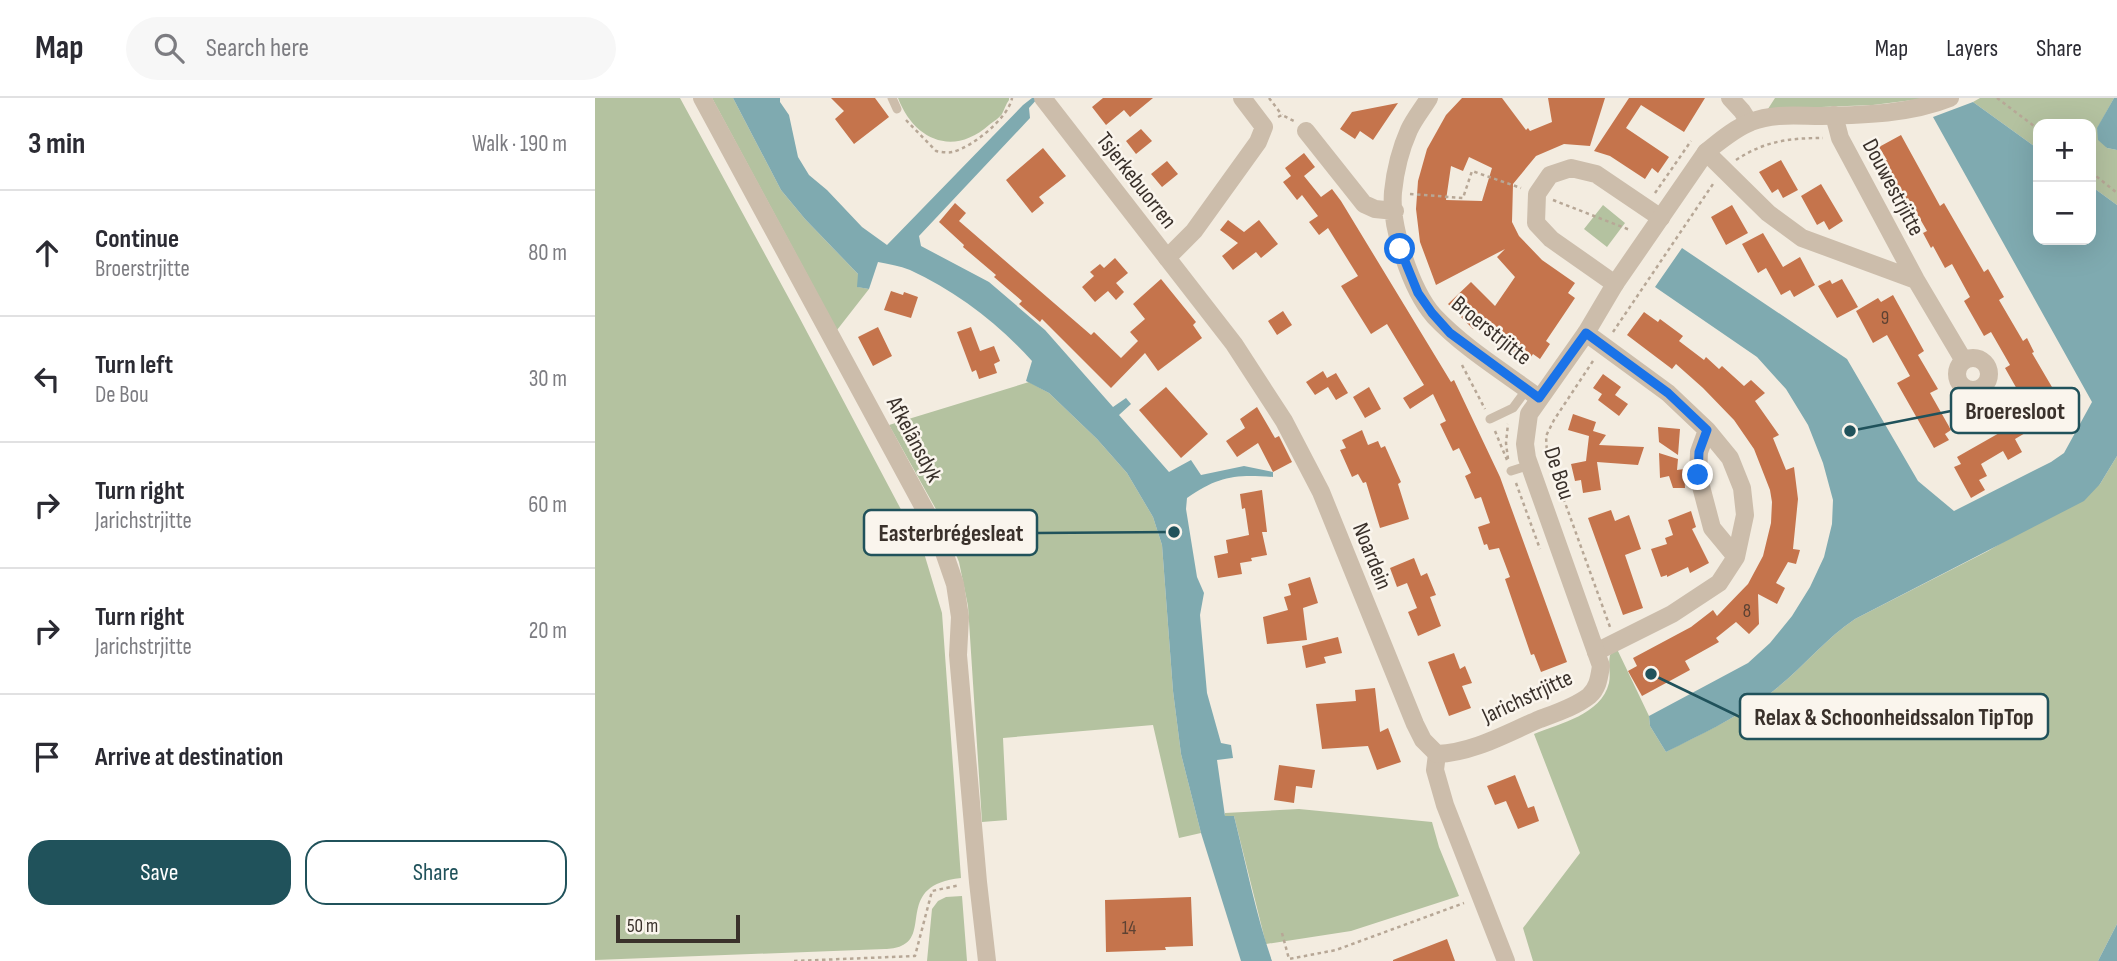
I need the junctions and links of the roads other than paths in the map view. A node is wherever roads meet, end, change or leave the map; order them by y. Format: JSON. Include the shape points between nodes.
{"nodes":[{"id":1,"x":702,"y":98,"type":"edge"},
{"id":2,"x":892,"y":98,"type":"edge"},
{"id":3,"x":1243,"y":98,"type":"edge"},
{"id":4,"x":1429,"y":98,"type":"edge"},
{"id":5,"x":1730,"y":98,"type":"edge"},
{"id":6,"x":1950,"y":98,"type":"edge"},
{"id":7,"x":1045,"y":101,"type":"edge"},
{"id":8,"x":897,"y":110,"type":"road end"},
{"id":9,"x":1834,"y":116,"type":"junction"},
{"id":10,"x":1749,"y":122,"type":"junction"},
{"id":11,"x":1306,"y":131,"type":"road end"},
{"id":12,"x":1706,"y":152,"type":"junction"},
{"id":13,"x":1394,"y":202,"type":"junction"},
{"id":14,"x":1661,"y":218,"type":"junction"},
{"id":15,"x":1167,"y":258,"type":"junction"},
{"id":16,"x":1916,"y":280,"type":"junction"},
{"id":17,"x":1615,"y":284,"type":"junction"},
{"id":18,"x":1586,"y":333,"type":"junction"},
{"id":19,"x":1964,"y":360,"type":"dead end"},
{"id":20,"x":1533,"y":394,"type":"junction"},
{"id":21,"x":1490,"y":419,"type":"road end"},
{"id":22,"x":1707,"y":430,"type":"junction"},
{"id":23,"x":1530,"y":465,"type":"junction"},
{"id":24,"x":1511,"y":471,"type":"road end"},
{"id":25,"x":1736,"y":557,"type":"junction"},
{"id":26,"x":1595,"y":652,"type":"junction"},
{"id":27,"x":1437,"y":754,"type":"junction"},
{"id":28,"x":987,"y":961,"type":"edge"},
{"id":29,"x":1506,"y":961,"type":"edge"}],
"edges":[{"from":1,"to":28,"type":"street","name":"Afkelânsdyk","via":[[937,532],[955,584]]},
{"from":2,"to":8,"type":"lane"},
{"from":3,"to":15,"type":"street","via":[[1264,127],[1258,142],[1194,231]]},
{"from":4,"to":13,"type":"street","name":"Broerstrjitte","via":[[1409,130]]},
{"from":5,"to":10,"type":"street"},
{"from":6,"to":9,"type":"street","name":"De Bou","via":[[1927,107]]},
{"from":7,"to":15,"type":"street","name":"Tsjerkebuorren"},
{"from":9,"to":10,"type":"street","name":"De Bou","via":[[1769,116]]},
{"from":9,"to":16,"type":"street","name":"Douwestrjitte","via":[[1840,138]]},
{"from":10,"to":12,"type":"street","name":"De Bou"},
{"from":11,"to":13,"type":"street","via":[[1364,204],[1375,209]]},
{"from":12,"to":14,"type":"street","name":"De Bou"},
{"from":12,"to":16,"type":"street","via":[[1768,214],[1802,238]]},
{"from":13,"to":20,"type":"street","name":"Broerstrjitte","via":[[1400,249],[1418,293],[1432,313],[1450,333]]},
{"from":14,"to":17,"type":"street","name":"De Bou"},
{"from":14,"to":17,"type":"street","via":[[1596,174],[1571,168],[1550,174],[1537,194],[1537,223],[1551,239]]},
{"from":15,"to":27,"type":"street","name":"Noardein","via":[[1254,372],[1302,454],[1415,724]]},
{"from":16,"to":19,"type":"street","name":"Douwestrjitte"},
{"from":17,"to":18,"type":"street","name":"De Bou"},
{"from":18,"to":20,"type":"street","name":"De Bou"},
{"from":18,"to":22,"type":"street","name":"Jarichstrjitte","via":[[1668,393]]},
{"from":20,"to":21,"type":"lane"},
{"from":20,"to":23,"type":"street","name":"De Bou","via":[[1525,444]]},
{"from":22,"to":25,"type":"street","name":"Jarichstrjitte","via":[[1730,458],[1742,488],[1745,514]]},
{"from":22,"to":25,"type":"street","via":[[1699,452],[1698,475],[1712,528]]},
{"from":23,"to":24,"type":"lane"},
{"from":23,"to":26,"type":"street","name":"De Bou"},
{"from":25,"to":26,"type":"street","name":"Jarichstrjitte","via":[[1719,583],[1672,614]]},
{"from":26,"to":27,"type":"street","name":"Jarichstrjitte","via":[[1601,666],[1598,684],[1573,706],[1477,746]]},
{"from":27,"to":29,"type":"street","via":[[1435,770],[1445,805]]}]}
